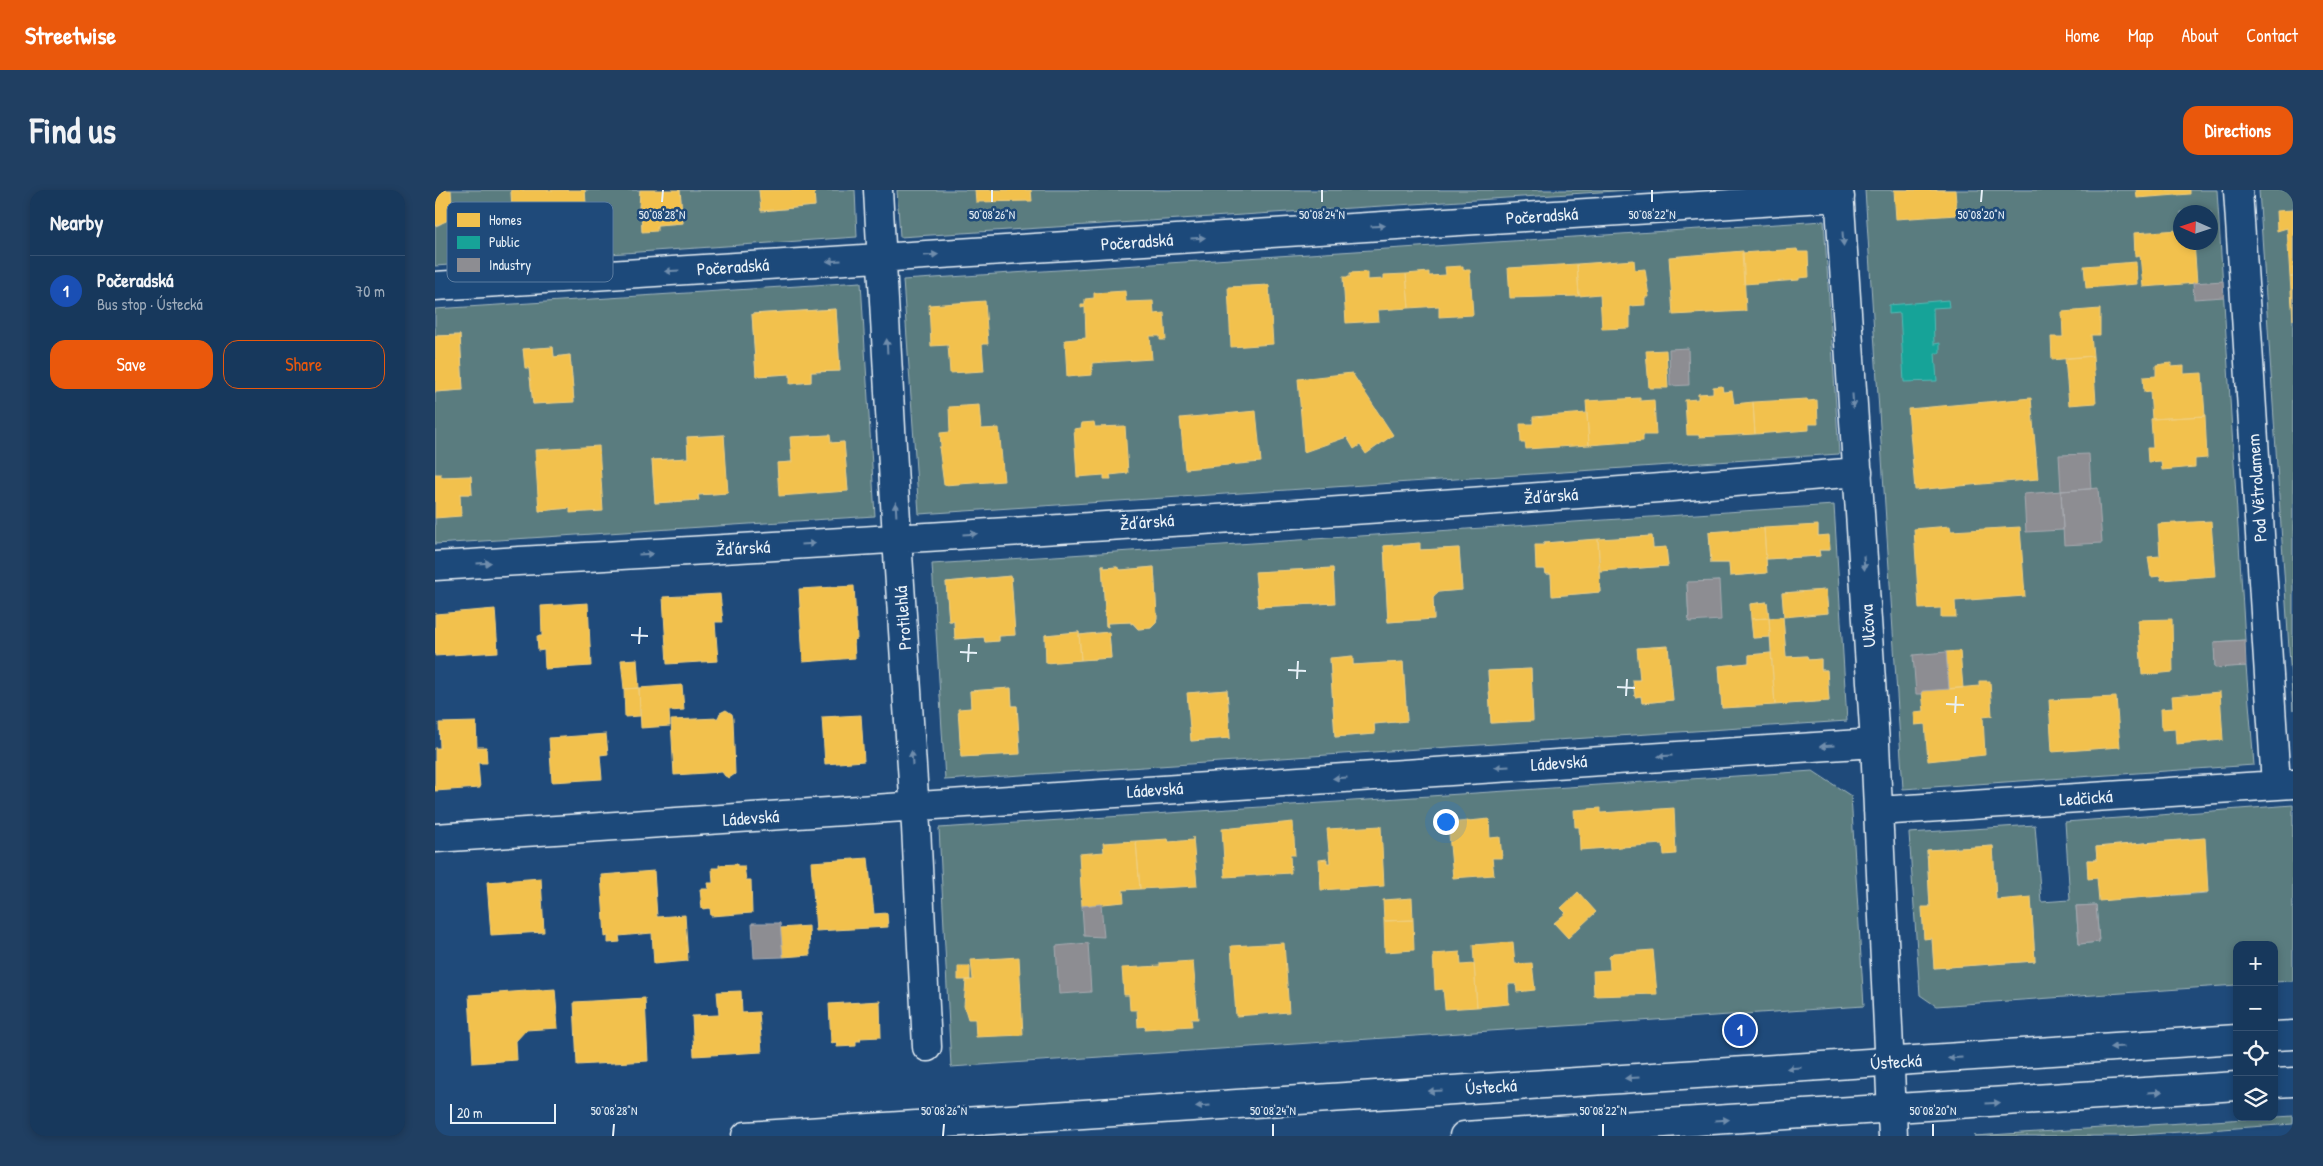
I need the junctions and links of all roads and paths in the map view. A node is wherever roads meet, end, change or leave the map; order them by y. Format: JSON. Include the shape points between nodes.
{"nodes":[{"id":1,"x":878,"y":190,"type":"edge"},
{"id":2,"x":2238,"y":190,"type":"edge"},
{"id":3,"x":1840,"y":194,"type":"edge"},
{"id":4,"x":882,"y":258,"type":"junction"},
{"id":5,"x":613,"y":275,"type":"edge"},
{"id":6,"x":499,"y":282,"type":"edge"},
{"id":7,"x":435,"y":286,"type":"edge"},
{"id":8,"x":1858,"y":472,"type":"junction"},
{"id":9,"x":897,"y":539,"type":"junction"},
{"id":10,"x":435,"y":566,"type":"edge"},
{"id":11,"x":1875,"y":743,"type":"junction"},
{"id":12,"x":2284,"y":785,"type":"edge"},
{"id":13,"x":915,"y":807,"type":"junction"},
{"id":14,"x":1878,"y":811,"type":"junction"},
{"id":15,"x":435,"y":838,"type":"edge"},
{"id":16,"x":2293,"y":1035,"type":"edge"},
{"id":17,"x":2278,"y":1036,"type":"edge"},
{"id":18,"x":2233,"y":1039,"type":"edge"},
{"id":19,"x":927,"y":1047,"type":"dead end"},
{"id":20,"x":1890,"y":1062,"type":"junction"},
{"id":21,"x":2293,"y":1082,"type":"edge"},
{"id":22,"x":2278,"y":1083,"type":"edge"},
{"id":23,"x":2233,"y":1086,"type":"edge"},
{"id":24,"x":1893,"y":1123,"type":"edge"},
{"id":25,"x":746,"y":1136,"type":"edge"},
{"id":26,"x":1464,"y":1136,"type":"edge"}],
"edges":[{"from":1,"to":4,"type":"street","name":"Protilehlá"},
{"from":2,"to":12,"type":"street","name":"Pod Větrolamem"},
{"from":4,"to":3,"type":"street","name":"Počeradská","one_way":true},
{"from":3,"to":8,"type":"street","name":"Ulčova","one_way":true},
{"from":4,"to":5,"type":"street","name":"Počeradská","one_way":true},
{"from":9,"to":4,"type":"street","name":"Protilehlá","one_way":true},
{"from":6,"to":7,"type":"street","name":"Počeradská","one_way":true},
{"from":9,"to":8,"type":"street","name":"Žďárská","one_way":true,"via":[[1641,490]]},
{"from":8,"to":11,"type":"street","name":"Ulčova","one_way":true},
{"from":10,"to":9,"type":"street","name":"Žďárská","one_way":true},
{"from":13,"to":9,"type":"street","name":"Protilehlá","one_way":true},
{"from":11,"to":13,"type":"street","name":"Ládevská","one_way":true},
{"from":11,"to":14,"type":"street","name":"Ulčova"},
{"from":12,"to":14,"type":"street","name":"Ledčická"},
{"from":13,"to":15,"type":"street","name":"Ládevská"},
{"from":13,"to":19,"type":"street","name":"Protilehlá"},
{"from":14,"to":20,"type":"street","name":"Ulčova"},
{"from":16,"to":17,"type":"street"},
{"from":18,"to":20,"type":"street","name":"Ústecká","one_way":true},
{"from":20,"to":24,"type":"street","name":"Ulčova"},
{"from":20,"to":25,"type":"street","name":"Ústecká","one_way":true},
{"from":21,"to":22,"type":"street"},
{"from":24,"to":23,"type":"street","one_way":true},
{"from":26,"to":24,"type":"street","one_way":true}]}
